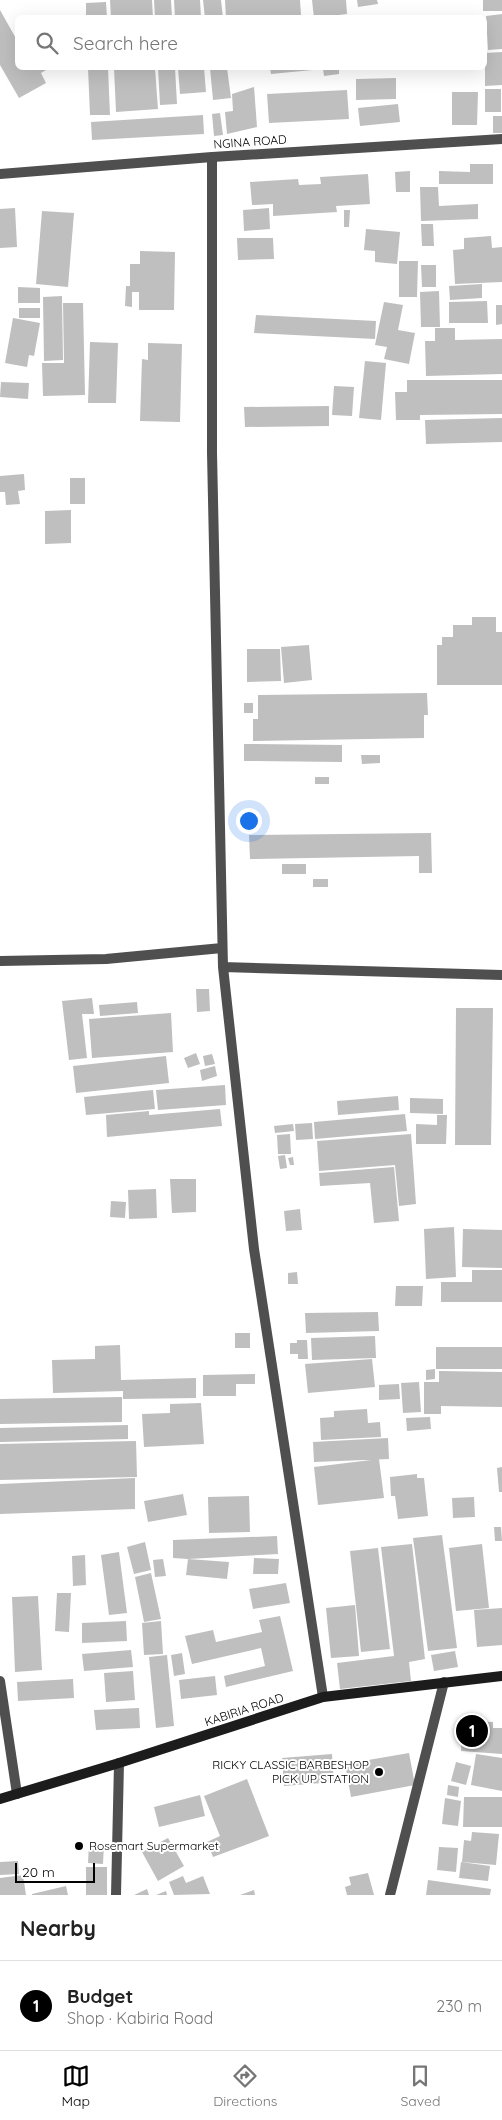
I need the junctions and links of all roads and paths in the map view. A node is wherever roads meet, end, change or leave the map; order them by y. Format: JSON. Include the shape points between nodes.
{"nodes":[{"id":1,"x":502,"y":139,"type":"edge"},
{"id":2,"x":212,"y":157,"type":"junction"},
{"id":3,"x":0,"y":174,"type":"edge"},
{"id":4,"x":222,"y":948,"type":"junction"},
{"id":5,"x":0,"y":961,"type":"edge"},
{"id":6,"x":223,"y":967,"type":"junction"},
{"id":7,"x":502,"y":976,"type":"edge"},
{"id":8,"x":502,"y":1676,"type":"edge"},
{"id":9,"x":0,"y":1681,"type":"edge"},
{"id":10,"x":444,"y":1682,"type":"junction"},
{"id":11,"x":323,"y":1697,"type":"junction"},
{"id":12,"x":119,"y":1763,"type":"junction"},
{"id":13,"x":17,"y":1794,"type":"junction"},
{"id":14,"x":0,"y":1799,"type":"edge"},
{"id":15,"x":116,"y":1895,"type":"edge"},
{"id":16,"x":390,"y":1895,"type":"edge"}],
"edges":[{"from":1,"to":2,"type":"street","name":"NGINA ROAD"},
{"from":2,"to":3,"type":"street","name":"NGINA ROAD"},
{"from":2,"to":4,"type":"street","via":[[212,454]]},
{"from":4,"to":5,"type":"street","via":[[106,959]]},
{"from":4,"to":6,"type":"street"},
{"from":6,"to":7,"type":"street"},
{"from":6,"to":11,"type":"street","via":[[254,1249]]},
{"from":8,"to":10,"type":"main road","name":"KABIRIA ROAD"},
{"from":9,"to":13,"type":"street"},
{"from":10,"to":11,"type":"main road","name":"KABIRIA ROAD"},
{"from":10,"to":16,"type":"street"},
{"from":11,"to":12,"type":"main road","name":"KABIRIA ROAD"},
{"from":12,"to":13,"type":"main road","name":"KABIRIA ROAD"},
{"from":12,"to":15,"type":"street"},
{"from":13,"to":14,"type":"main road","name":"KABIRIA ROAD"}]}
